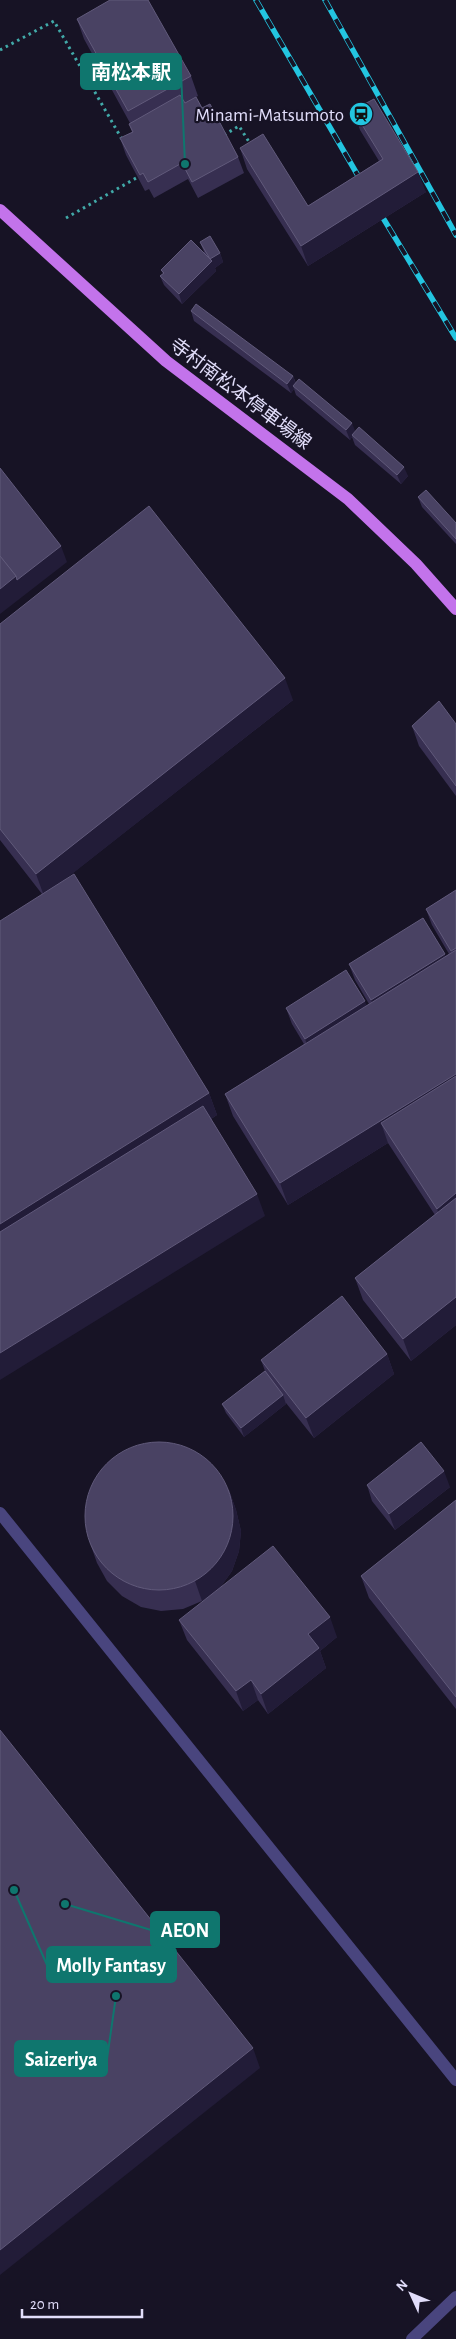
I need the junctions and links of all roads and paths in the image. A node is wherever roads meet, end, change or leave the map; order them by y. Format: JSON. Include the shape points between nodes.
{"nodes":[{"id":1,"x":0,"y":50,"type":"edge"},
{"id":2,"x":224,"y":135,"type":"edge"},
{"id":3,"x":125,"y":144,"type":"edge"},
{"id":4,"x":252,"y":147,"type":"edge"},
{"id":5,"x":138,"y":177,"type":"edge"},
{"id":6,"x":0,"y":210,"type":"edge"},
{"id":7,"x":66,"y":218,"type":"dead end"},
{"id":8,"x":456,"y":609,"type":"edge"},
{"id":9,"x":0,"y":1513,"type":"edge"},
{"id":10,"x":456,"y":2080,"type":"edge"},
{"id":11,"x":456,"y":2297,"type":"edge"},
{"id":12,"x":412,"y":2339,"type":"edge"}],
"edges":[{"from":1,"to":3,"type":"path","via":[[54,21]]},
{"from":2,"to":4,"type":"path","via":[[239,126]]},
{"from":5,"to":7,"type":"path"},
{"from":6,"to":8,"type":"main road","name":"寺村南松本停車場線","via":[[166,361],[348,499],[416,564]]},
{"from":9,"to":10,"type":"street"},
{"from":11,"to":12,"type":"street"}]}
